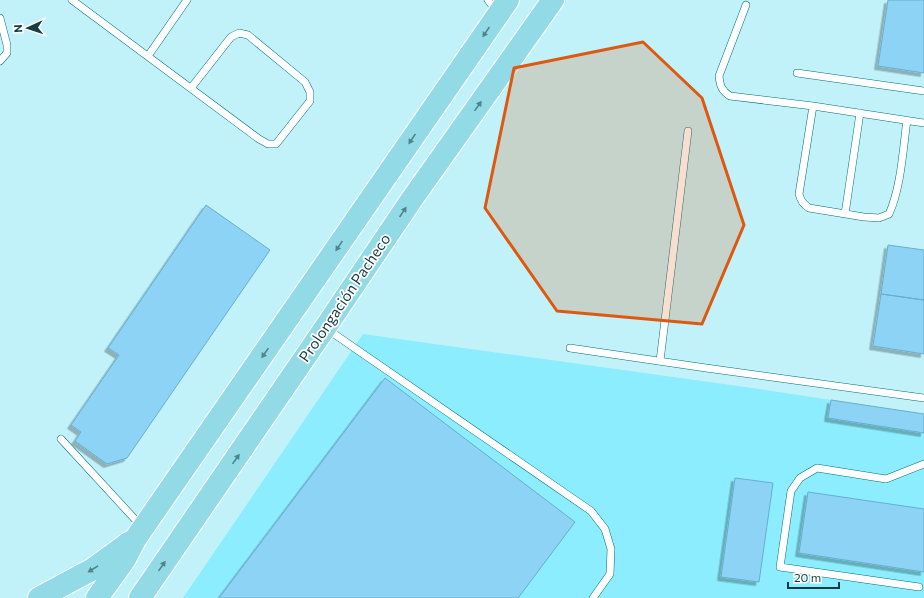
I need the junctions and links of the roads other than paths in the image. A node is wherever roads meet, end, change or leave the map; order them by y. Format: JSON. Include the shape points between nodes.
{"nodes":[{"id":1,"x":72,"y":0,"type":"edge"},
{"id":2,"x":187,"y":0,"type":"edge"},
{"id":3,"x":553,"y":0,"type":"edge"},
{"id":4,"x":746,"y":4,"type":"dead end"},
{"id":5,"x":498,"y":5,"type":"edge"},
{"id":6,"x":0,"y":18,"type":"edge"},
{"id":7,"x":148,"y":56,"type":"junction"},
{"id":8,"x":0,"y":60,"type":"edge"},
{"id":9,"x":797,"y":73,"type":"dead end"},
{"id":10,"x":191,"y":88,"type":"junction"},
{"id":11,"x":924,"y":91,"type":"edge"},
{"id":12,"x":814,"y":106,"type":"junction"},
{"id":13,"x":860,"y":113,"type":"junction"},
{"id":14,"x":908,"y":120,"type":"junction"},
{"id":15,"x":924,"y":123,"type":"edge"},
{"id":16,"x":688,"y":131,"type":"dead end"},
{"id":17,"x":845,"y":214,"type":"junction"},
{"id":18,"x":325,"y":328,"type":"junction"},
{"id":19,"x":570,"y":348,"type":"dead end"},
{"id":20,"x":660,"y":361,"type":"junction"},
{"id":21,"x":924,"y":398,"type":"edge"},
{"id":22,"x":61,"y":439,"type":"dead end"},
{"id":23,"x":924,"y":464,"type":"edge"},
{"id":24,"x":140,"y":533,"type":"junction"},
{"id":25,"x":919,"y":587,"type":"dead end"},
{"id":26,"x":39,"y":598,"type":"edge"},
{"id":27,"x":97,"y":598,"type":"edge"},
{"id":28,"x":140,"y":598,"type":"edge"},
{"id":29,"x":593,"y":598,"type":"edge"}],
"edges":[{"from":1,"to":7,"type":"lane"},
{"from":2,"to":7,"type":"lane"},
{"from":18,"to":3,"type":"main road","name":"Prolongación Pacheco","one_way":true,"via":[[412,199]]},
{"from":4,"to":12,"type":"lane","via":[[719,76],[720,86],[730,96]]},
{"from":5,"to":24,"type":"main road","one_way":true},
{"from":6,"to":8,"type":"lane","via":[[7,45],[7,53]]},
{"from":7,"to":10,"type":"lane"},
{"from":9,"to":11,"type":"lane"},
{"from":10,"to":10,"type":"lane","via":[[268,144],[276,144],[310,101],[310,92],[305,82],[248,35],[239,33],[231,37]]},
{"from":12,"to":13,"type":"lane"},
{"from":12,"to":17,"type":"lane","via":[[799,194],[803,204],[809,208]]},
{"from":13,"to":14,"type":"lane"},
{"from":13,"to":17,"type":"lane"},
{"from":14,"to":15,"type":"lane"},
{"from":14,"to":17,"type":"lane","via":[[898,182],[889,214],[879,218]]},
{"from":16,"to":20,"type":"lane"},
{"from":28,"to":18,"type":"main road","name":"Prolongación Pacheco","one_way":true},
{"from":18,"to":29,"type":"lane","via":[[591,511],[605,529],[611,549],[610,574]]},
{"from":19,"to":20,"type":"lane"},
{"from":20,"to":21,"type":"lane"},
{"from":22,"to":24,"type":"lane"},
{"from":23,"to":25,"type":"lane","via":[[886,479],[817,468],[800,478],[790,491],[780,567]]},
{"from":24,"to":26,"type":"main road","one_way":true,"via":[[93,569]]},
{"from":24,"to":27,"type":"main road"}]}
